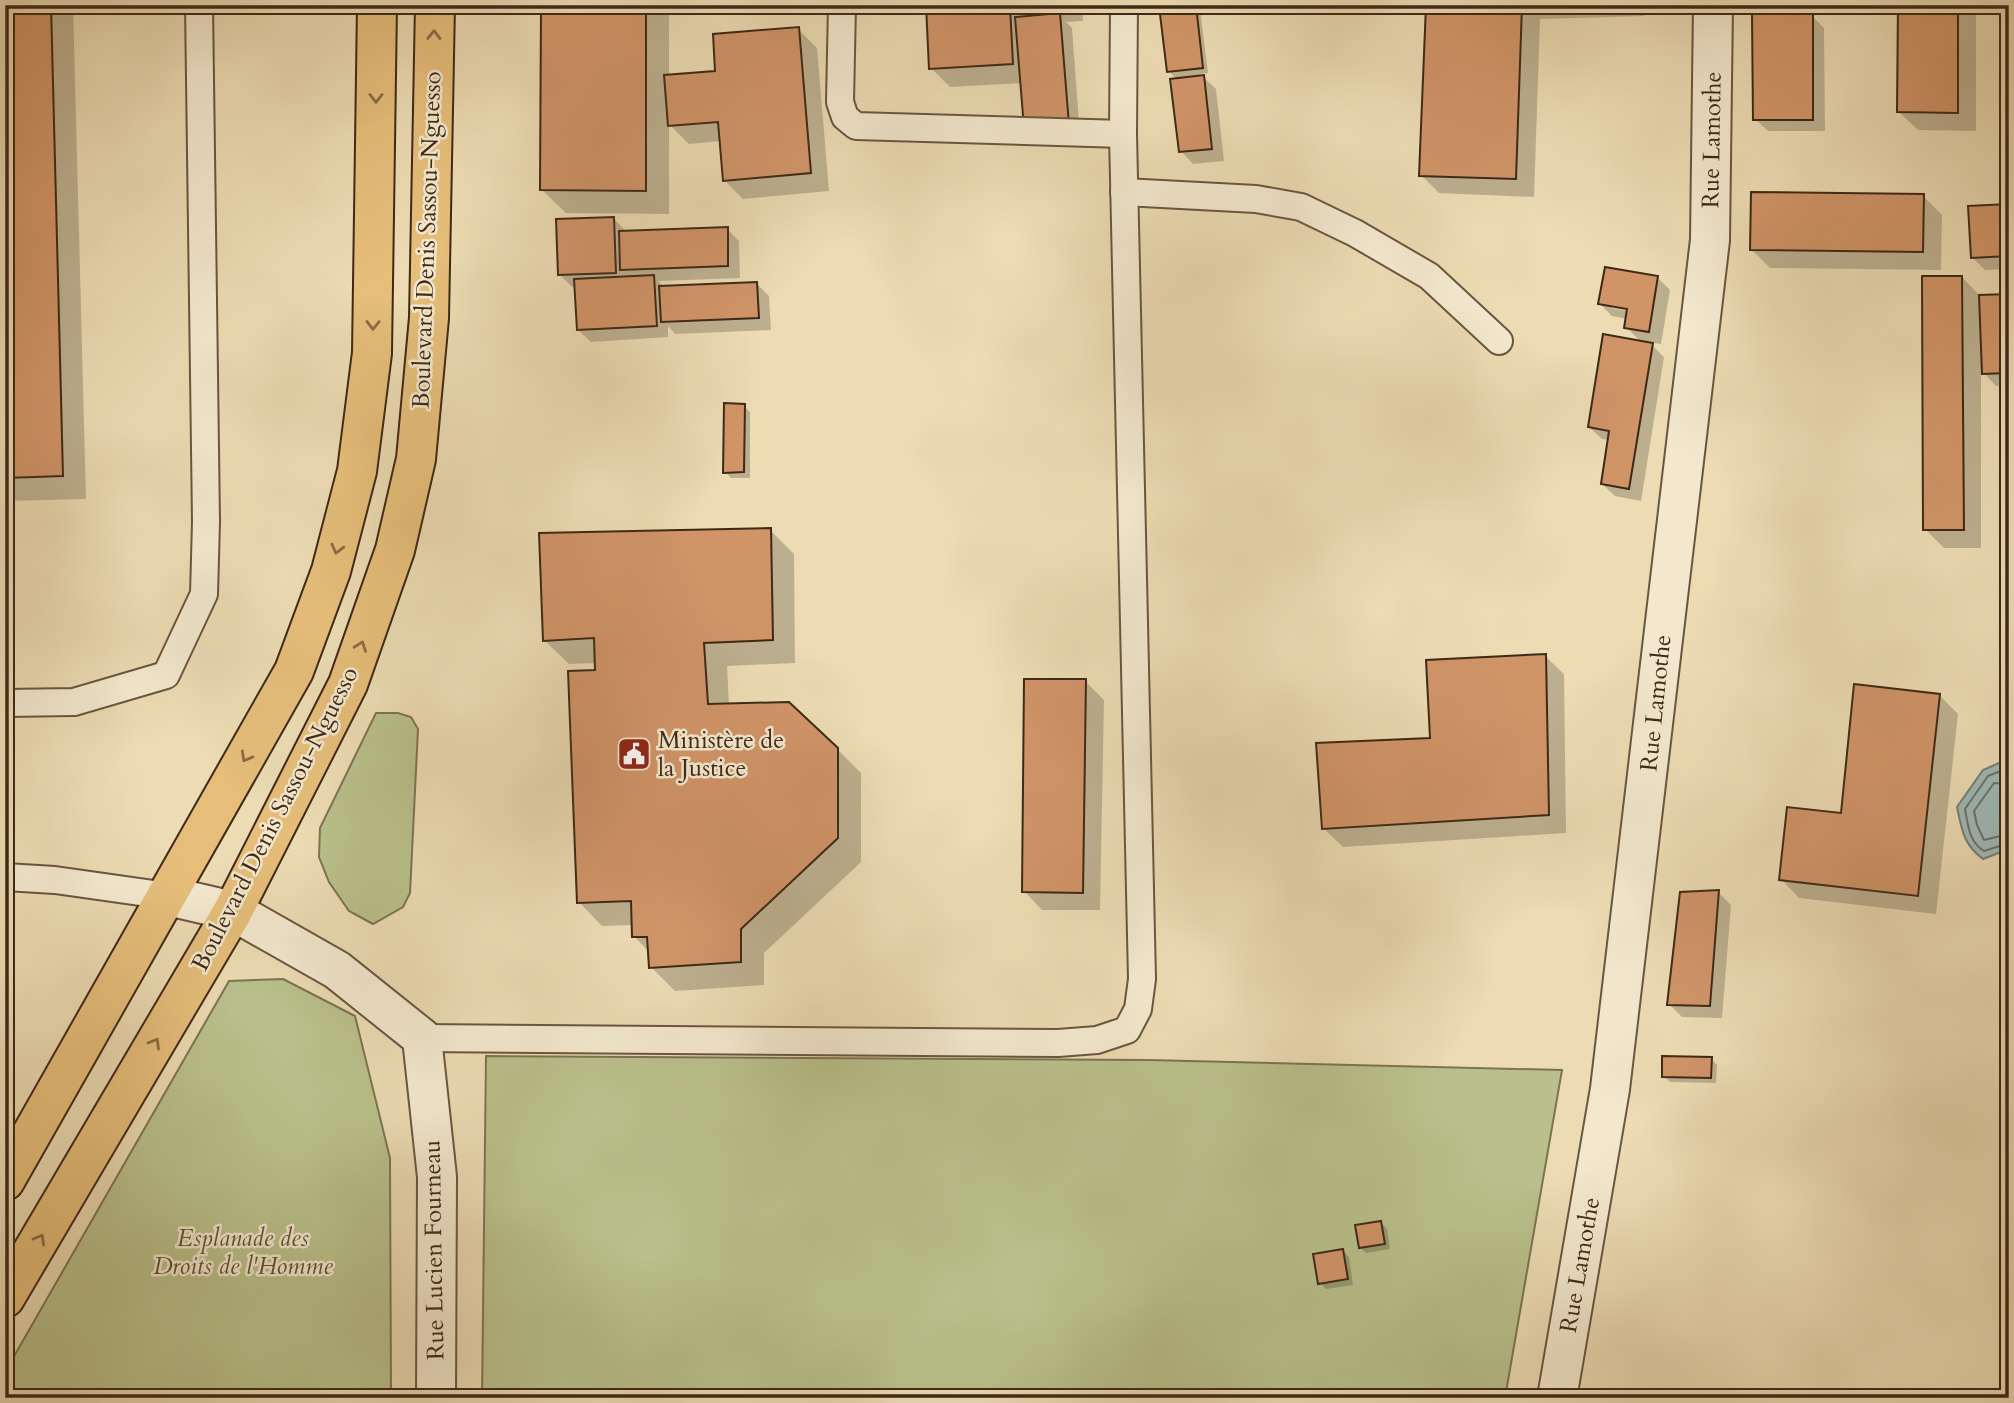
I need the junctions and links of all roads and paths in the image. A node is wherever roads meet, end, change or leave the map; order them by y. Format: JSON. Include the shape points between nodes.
{"nodes":[{"id":1,"x":199,"y":5,"type":"edge"},
{"id":2,"x":377,"y":5,"type":"edge"},
{"id":3,"x":435,"y":5,"type":"edge"},
{"id":4,"x":842,"y":5,"type":"edge"},
{"id":5,"x":1124,"y":5,"type":"edge"},
{"id":6,"x":1713,"y":5,"type":"edge"},
{"id":7,"x":1123,"y":134,"type":"junction"},
{"id":8,"x":1124,"y":192,"type":"junction"},
{"id":9,"x":1499,"y":341,"type":"dead end"},
{"id":10,"x":5,"y":703,"type":"edge"},
{"id":11,"x":5,"y":877,"type":"edge"},
{"id":12,"x":168,"y":897,"type":"junction"},
{"id":13,"x":233,"y":911,"type":"junction"},
{"id":14,"x":422,"y":1038,"type":"junction"},
{"id":15,"x":5,"y":1181,"type":"edge"},
{"id":16,"x":5,"y":1298,"type":"edge"},
{"id":17,"x":436,"y":1398,"type":"edge"},
{"id":18,"x":1557,"y":1398,"type":"edge"}],
"edges":[{"from":1,"to":10,"type":"lane","via":[[204,594],[166,675],[74,702]]},
{"from":2,"to":12,"type":"main road","name":"Boulevard Denis Sassou-Nguesso","one_way":true,"via":[[372,352],[357,471],[331,571],[294,671]]},
{"from":13,"to":3,"type":"main road","name":"Boulevard Denis Sassou-Nguesso","one_way":true,"via":[[348,684],[396,550],[413,472],[429,318]]},
{"from":4,"to":7,"type":"lane","via":[[840,102],[845,117],[856,126]]},
{"from":5,"to":7,"type":"lane"},
{"from":6,"to":18,"type":"street","name":"Rue Lamothe","via":[[1710,240],[1610,1089]]},
{"from":7,"to":8,"type":"lane"},
{"from":8,"to":9,"type":"lane","via":[[1256,199],[1301,207],[1429,276]]},
{"from":8,"to":14,"type":"lane","via":[[1142,979],[1138,1009],[1127,1030],[1097,1040],[1058,1043]]},
{"from":11,"to":12,"type":"lane"},
{"from":12,"to":13,"type":"street"},
{"from":12,"to":15,"type":"main road","name":"Boulevard Denis Sassou-Nguesso"},
{"from":13,"to":14,"type":"street","via":[[337,971]]},
{"from":16,"to":13,"type":"main road","name":"Boulevard Denis Sassou-Nguesso","one_way":true},
{"from":14,"to":17,"type":"street","name":"Rue Lucien Fourneau","via":[[437,1177]]}]}
